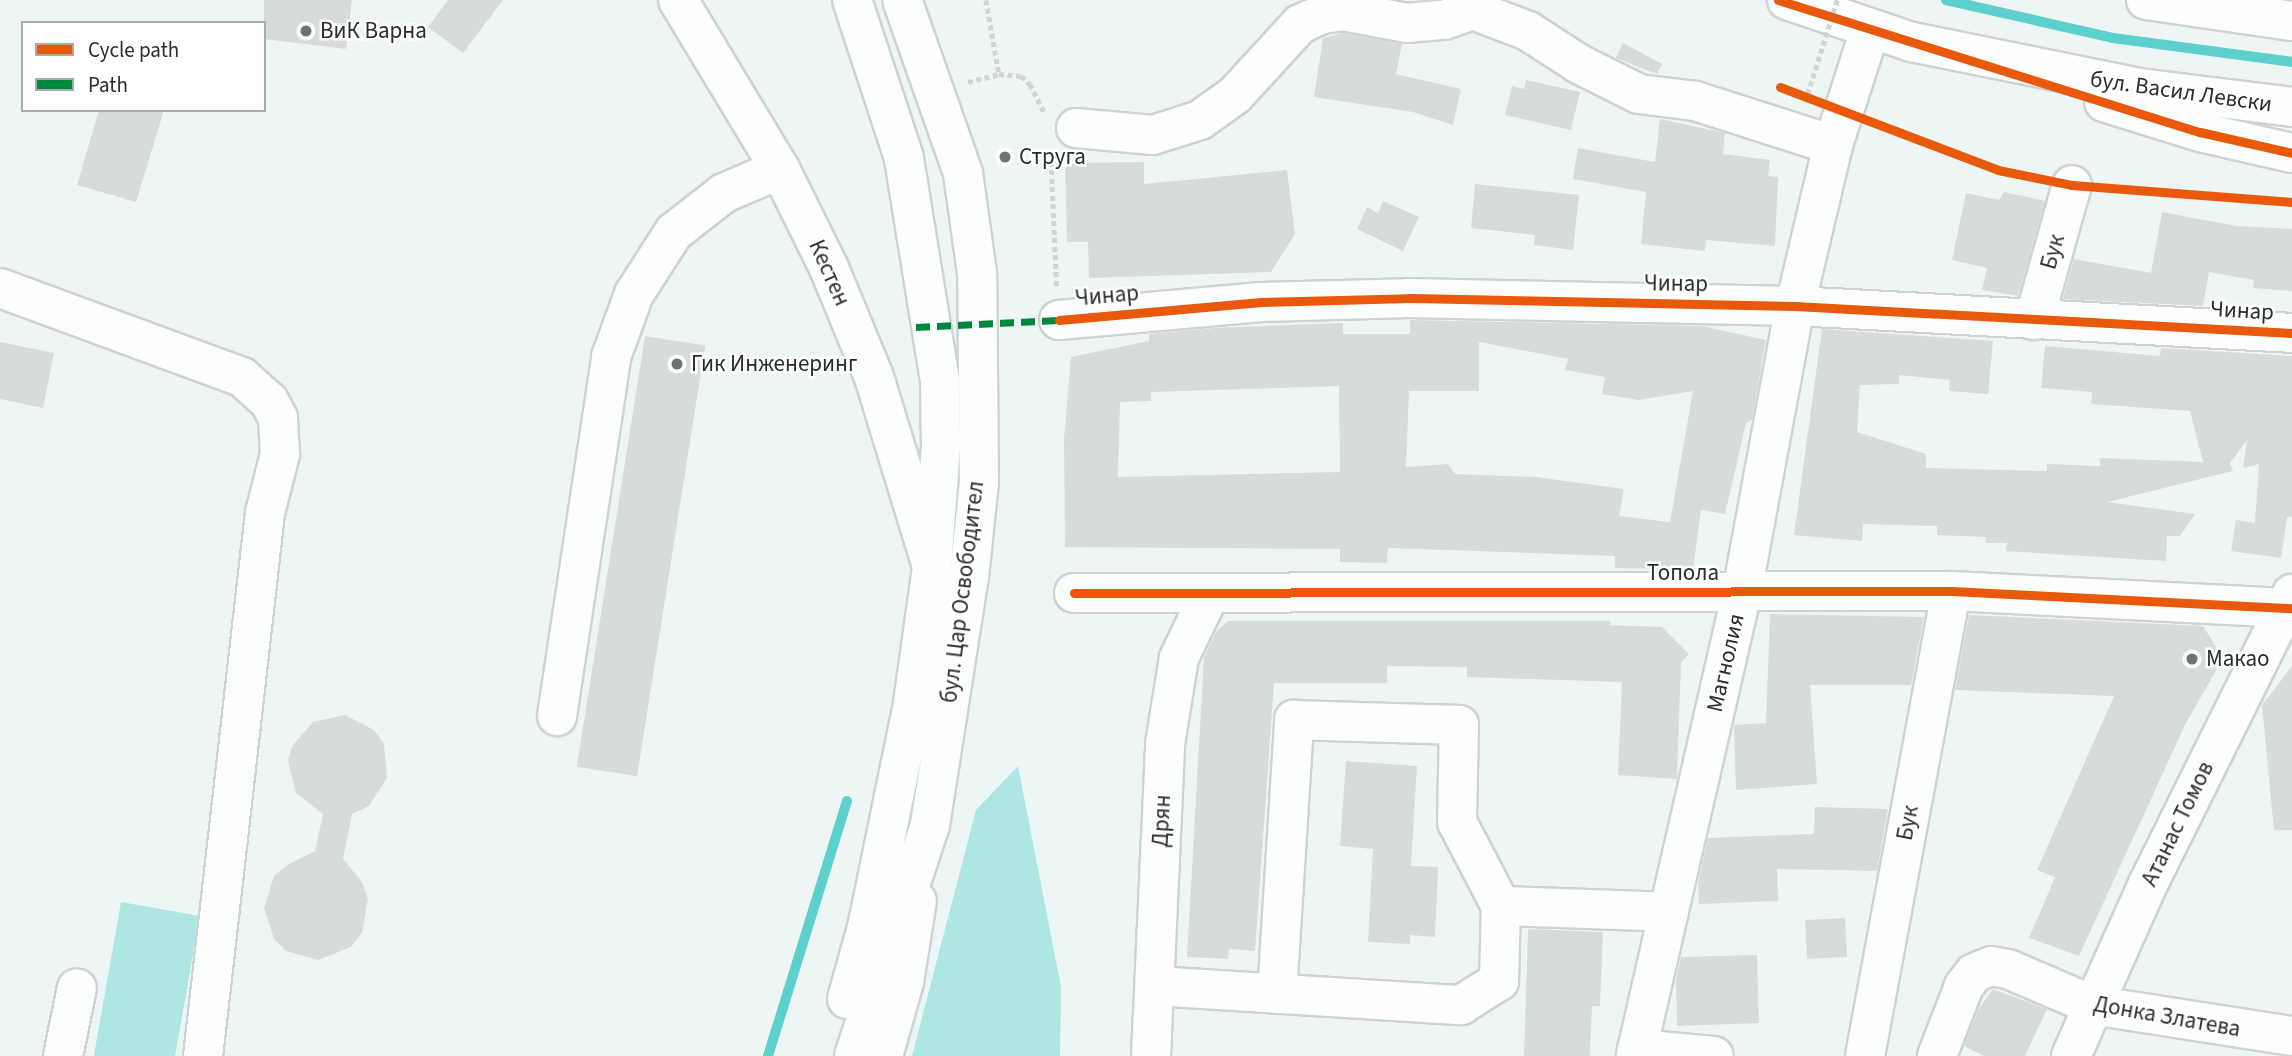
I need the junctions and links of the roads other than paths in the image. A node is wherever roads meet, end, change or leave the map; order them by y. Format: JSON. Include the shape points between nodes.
{"nodes":[{"id":1,"x":678,"y":0,"type":"edge"},
{"id":2,"x":852,"y":0,"type":"edge"},
{"id":3,"x":902,"y":0,"type":"edge"},
{"id":4,"x":1778,"y":0,"type":"edge"},
{"id":5,"x":2146,"y":0,"type":"edge"},
{"id":6,"x":1814,"y":4,"type":"edge"},
{"id":7,"x":2292,"y":21,"type":"edge"},
{"id":8,"x":1870,"y":30,"type":"junction"},
{"id":9,"x":1912,"y":42,"type":"junction"},
{"id":10,"x":2292,"y":107,"type":"edge"},
{"id":11,"x":1057,"y":128,"type":"road end"},
{"id":12,"x":1839,"y":129,"type":"junction"},
{"id":13,"x":2292,"y":153,"type":"edge"},
{"id":14,"x":780,"y":169,"type":"junction"},
{"id":15,"x":2072,"y":185,"type":"dead end"},
{"id":16,"x":0,"y":288,"type":"edge"},
{"id":17,"x":1795,"y":306,"type":"junction"},
{"id":18,"x":1059,"y":320,"type":"road end"},
{"id":19,"x":2034,"y":320,"type":"junction"},
{"id":20,"x":2292,"y":333,"type":"edge"},
{"id":21,"x":932,"y":568,"type":"junction"},
{"id":22,"x":1951,"y":591,"type":"junction"},
{"id":23,"x":1742,"y":592,"type":"junction"},
{"id":24,"x":1074,"y":593,"type":"dead end"},
{"id":25,"x":1209,"y":594,"type":"junction"},
{"id":26,"x":2289,"y":604,"type":"edge"},
{"id":27,"x":557,"y":716,"type":"dead end"},
{"id":28,"x":930,"y":825,"type":"junction"},
{"id":29,"x":1501,"y":906,"type":"junction"},
{"id":30,"x":1668,"y":912,"type":"junction"},
{"id":31,"x":1155,"y":986,"type":"junction"},
{"id":32,"x":76,"y":988,"type":"dead end"},
{"id":33,"x":1277,"y":993,"type":"junction"},
{"id":34,"x":2092,"y":1005,"type":"junction"},
{"id":35,"x":2292,"y":1036,"type":"edge"},
{"id":36,"x":1636,"y":1052,"type":"edge"},
{"id":37,"x":63,"y":1056,"type":"edge"},
{"id":38,"x":203,"y":1056,"type":"edge"},
{"id":39,"x":828,"y":1056,"type":"edge"},
{"id":40,"x":854,"y":1056,"type":"edge"},
{"id":41,"x":883,"y":1056,"type":"edge"},
{"id":42,"x":1151,"y":1056,"type":"edge"},
{"id":43,"x":1714,"y":1056,"type":"edge"},
{"id":44,"x":1865,"y":1056,"type":"edge"},
{"id":45,"x":1937,"y":1056,"type":"edge"},
{"id":46,"x":2070,"y":1056,"type":"edge"}],
"edges":[{"from":1,"to":14,"type":"main road","name":"Кестен"},
{"from":2,"to":21,"type":"main road","name":"бул. Цар Освободител","via":[[904,158],[932,324],[940,381],[941,446]]},
{"from":3,"to":28,"type":"main road","name":"бул. Цар Освободител","via":[[963,173],[974,246],[979,482]]},
{"from":4,"to":6,"type":"main road","name":"бул. Васил Левски"},
{"from":5,"to":7,"type":"main road"},
{"from":6,"to":8,"type":"main road","name":"бул. Васил Левски"},
{"from":8,"to":9,"type":"main road","name":"бул. Васил Левски"},
{"from":8,"to":12,"type":"main road","name":"Магнолия"},
{"from":9,"to":10,"type":"main road","name":"бул. Васил Левски","via":[[2140,88]]},
{"from":9,"to":13,"type":"main road","via":[[2200,132]]},
{"from":11,"to":12,"type":"main road","via":[[1153,135],[1200,120],[1235,95],[1300,24],[1322,14],[1343,11],[1407,23],[1444,20],[1473,10],[1528,31],[1579,64],[1639,94]]},
{"from":12,"to":17,"type":"main road","name":"Магнолия"},
{"from":14,"to":21,"type":"main road","name":"Кестен","via":[[829,268],[874,377]]},
{"from":14,"to":27,"type":"main road","via":[[724,193],[674,232],[634,294],[611,357]]},
{"from":15,"to":19,"type":"main road","name":"Бук"},
{"from":16,"to":38,"type":"main road","via":[[242,377],[269,401],[278,418],[279,454],[265,513]]},
{"from":17,"to":18,"type":"main road","name":"Чинар","via":[[1409,298],[1262,302]]},
{"from":17,"to":19,"type":"main road","name":"Чинар"},
{"from":17,"to":23,"type":"main road","name":"Магнолия"},
{"from":19,"to":20,"type":"main road","name":"Чинар"},
{"from":21,"to":39,"type":"main road","name":"бул. Цар Освободител","via":[[913,703],[867,928]]},
{"from":22,"to":23,"type":"main road","name":"Топола"},
{"from":22,"to":26,"type":"main road","name":"Топола"},
{"from":22,"to":44,"type":"main road","name":"Бук"},
{"from":23,"to":25,"type":"main road","name":"Топола"},
{"from":23,"to":30,"type":"main road","name":"Магнолия"},
{"from":24,"to":25,"type":"main road","name":"Топола"},
{"from":25,"to":31,"type":"main road","name":"Дрян","via":[[1178,659],[1165,744]]},
{"from":26,"to":34,"type":"main road","name":"Атанас Томов"},
{"from":28,"to":40,"type":"main road","name":"бул. Цар Освободител"},
{"from":28,"to":41,"type":"main road","via":[[904,982]]},
{"from":29,"to":30,"type":"main road"},
{"from":29,"to":33,"type":"main road","via":[[1499,981],[1461,1004]]},
{"from":29,"to":33,"type":"main road","via":[[1457,821],[1459,725],[1294,720]]},
{"from":30,"to":36,"type":"main road","name":"Магнолия"},
{"from":31,"to":33,"type":"main road"},
{"from":31,"to":42,"type":"main road","name":"Дрян"},
{"from":32,"to":37,"type":"main road"},
{"from":34,"to":35,"type":"main road","name":"Донка Златева"},
{"from":34,"to":45,"type":"main road","name":"Донка Златева","via":[[2008,969],[1991,967],[1974,973],[1964,986]]},
{"from":34,"to":46,"type":"main road","name":"Атанас Томов"},
{"from":36,"to":43,"type":"main road"}]}
